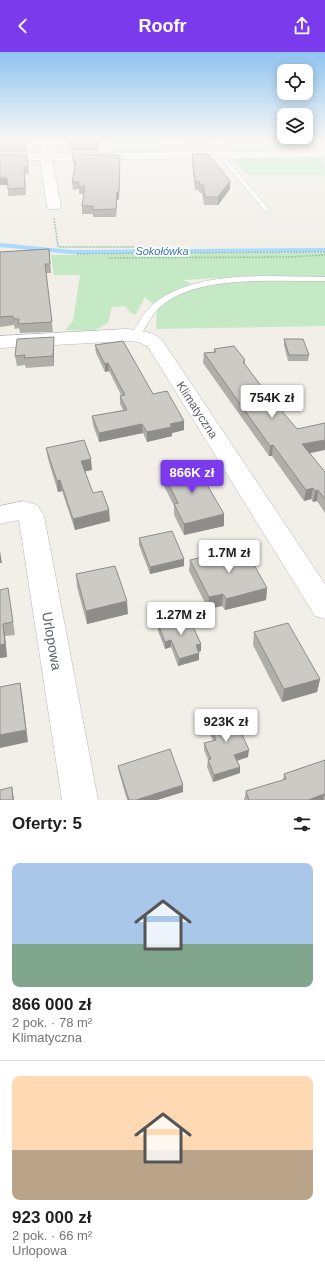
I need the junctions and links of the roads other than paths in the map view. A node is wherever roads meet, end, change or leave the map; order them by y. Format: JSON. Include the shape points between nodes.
{"nodes":[{"id":1,"x":49,"y":175,"type":"edge"},
{"id":2,"x":238,"y":175,"type":"edge"},
{"id":3,"x":54,"y":206,"type":"road end"},
{"id":4,"x":267,"y":210,"type":"dead end"},
{"id":5,"x":325,"y":279,"type":"edge"},
{"id":6,"x":136,"y":335,"type":"junction"},
{"id":7,"x":0,"y":342,"type":"edge"},
{"id":8,"x":0,"y":515,"type":"edge"},
{"id":9,"x":325,"y":608,"type":"edge"},
{"id":10,"x":80,"y":800,"type":"edge"}],
"edges":[{"from":1,"to":3,"type":"street"},
{"from":2,"to":4,"type":"lane"},
{"from":5,"to":6,"type":"lane","via":[[224,280],[189,287],[164,300],[152,310]]},
{"from":6,"to":7,"type":"street","name":"Klimatyczna"},
{"from":6,"to":9,"type":"street","name":"Klimatyczna","via":[[154,343]]},
{"from":8,"to":10,"type":"street","name":"Urlopowa","via":[[24,510],[31,516]]}]}
